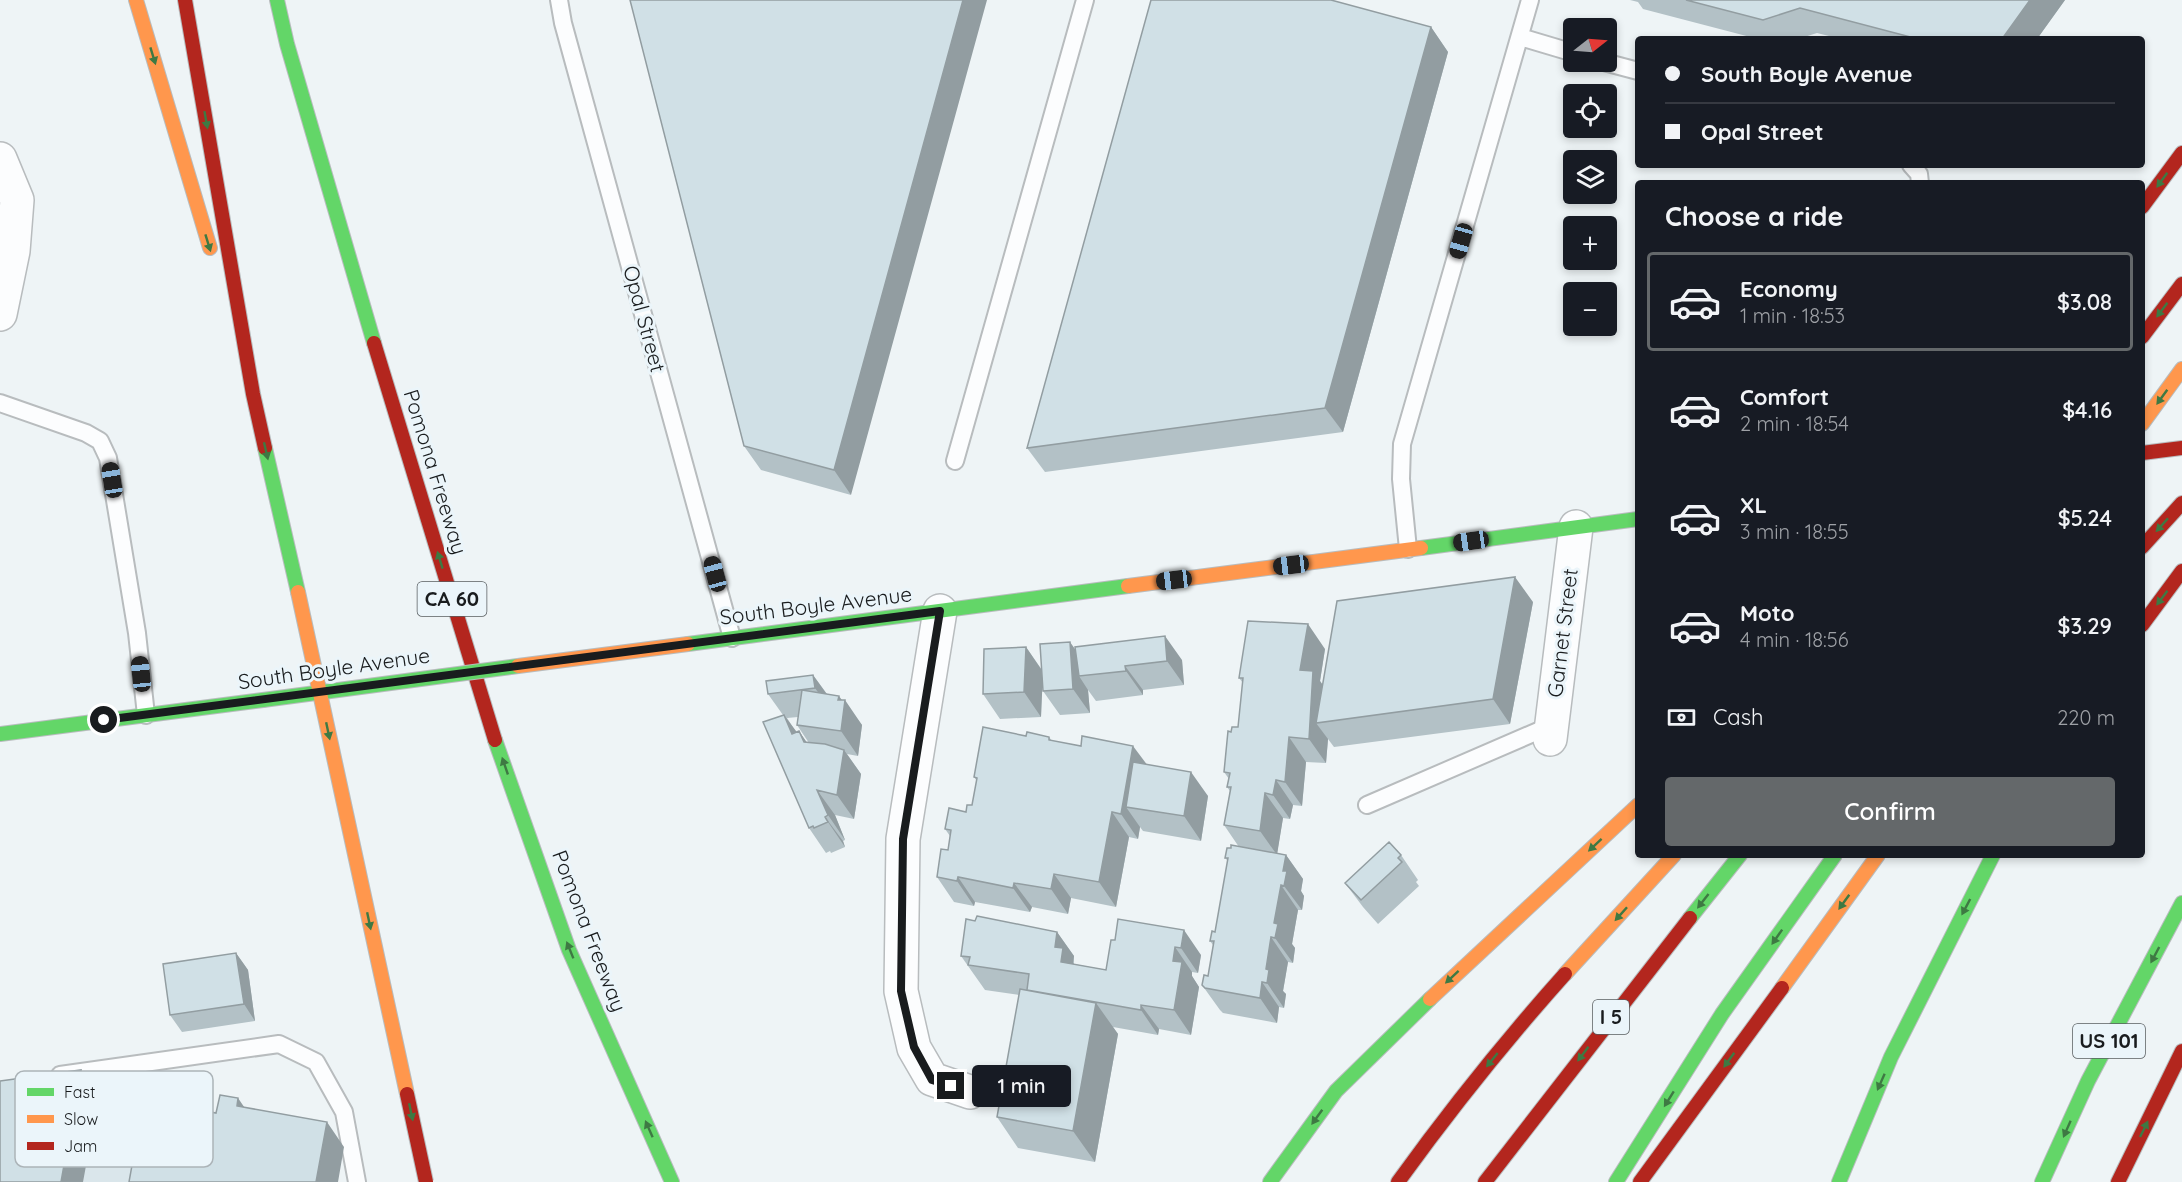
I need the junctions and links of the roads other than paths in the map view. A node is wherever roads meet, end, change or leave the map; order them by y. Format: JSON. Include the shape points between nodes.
{"nodes":[{"id":1,"x":136,"y":0,"type":"edge"},
{"id":2,"x":185,"y":0,"type":"edge"},
{"id":3,"x":277,"y":0,"type":"edge"},
{"id":4,"x":559,"y":0,"type":"edge"},
{"id":5,"x":1084,"y":0,"type":"edge"},
{"id":6,"x":1530,"y":0,"type":"edge"},
{"id":7,"x":1520,"y":37,"type":"junction"},
{"id":8,"x":1563,"y":50,"type":"edge"},
{"id":9,"x":1617,"y":65,"type":"edge"},
{"id":10,"x":1635,"y":70,"type":"edge"},
{"id":11,"x":2182,"y":153,"type":"edge"},
{"id":12,"x":0,"y":160,"type":"edge"},
{"id":13,"x":2145,"y":203,"type":"edge"},
{"id":14,"x":213,"y":257,"type":"dead end"},
{"id":15,"x":219,"y":280,"type":"dead end"},
{"id":16,"x":2182,"y":284,"type":"edge"},
{"id":17,"x":0,"y":314,"type":"edge"},
{"id":18,"x":2145,"y":333,"type":"edge"},
{"id":19,"x":2182,"y":369,"type":"edge"},
{"id":20,"x":253,"y":394,"type":"junction"},
{"id":21,"x":0,"y":403,"type":"edge"},
{"id":22,"x":2145,"y":420,"type":"edge"},
{"id":23,"x":2182,"y":448,"type":"edge"},
{"id":24,"x":2145,"y":453,"type":"edge"},
{"id":25,"x":955,"y":461,"type":"dead end"},
{"id":26,"x":2182,"y":502,"type":"edge"},
{"id":27,"x":1635,"y":519,"type":"edge"},
{"id":28,"x":1576,"y":527,"type":"junction"},
{"id":29,"x":2145,"y":544,"type":"edge"},
{"id":30,"x":1408,"y":549,"type":"junction"},
{"id":31,"x":2182,"y":571,"type":"edge"},
{"id":32,"x":940,"y":611,"type":"junction"},
{"id":33,"x":2145,"y":621,"type":"edge"},
{"id":34,"x":732,"y":638,"type":"junction"},
{"id":35,"x":146,"y":715,"type":"junction"},
{"id":36,"x":1551,"y":732,"type":"joint"},
{"id":37,"x":0,"y":734,"type":"edge"},
{"id":38,"x":1367,"y":805,"type":"dead end"},
{"id":39,"x":1635,"y":808,"type":"edge"},
{"id":40,"x":1671,"y":858,"type":"edge"},
{"id":41,"x":1738,"y":858,"type":"edge"},
{"id":42,"x":1833,"y":858,"type":"edge"},
{"id":43,"x":1876,"y":858,"type":"edge"},
{"id":44,"x":1992,"y":858,"type":"edge"},
{"id":45,"x":2182,"y":903,"type":"edge"},
{"id":46,"x":2182,"y":1051,"type":"edge"},
{"id":47,"x":88,"y":1071,"type":"edge"},
{"id":48,"x":970,"y":1092,"type":"dead end"},
{"id":49,"x":1271,"y":1180,"type":"edge"},
{"id":50,"x":357,"y":1182,"type":"edge"},
{"id":51,"x":426,"y":1182,"type":"edge"},
{"id":52,"x":672,"y":1182,"type":"edge"},
{"id":53,"x":1398,"y":1182,"type":"edge"},
{"id":54,"x":1485,"y":1182,"type":"edge"},
{"id":55,"x":1616,"y":1182,"type":"edge"},
{"id":56,"x":1641,"y":1182,"type":"edge"},
{"id":57,"x":1839,"y":1182,"type":"edge"},
{"id":58,"x":2042,"y":1182,"type":"edge"},
{"id":59,"x":2118,"y":1182,"type":"edge"}],
"edges":[{"from":1,"to":14,"type":"main road","one_way":true},
{"from":2,"to":20,"type":"main road","one_way":true},
{"from":52,"to":3,"type":"main road","name":"Pomona Freeway","number":"CA 60","one_way":true,"via":[[569,950],[490,725],[388,390]]},
{"from":4,"to":34,"type":"lane","name":"Opal Street"},
{"from":5,"to":25,"type":"lane"},
{"from":6,"to":7,"type":"lane"},
{"from":7,"to":8,"type":"lane"},
{"from":7,"to":30,"type":"lane","via":[[1402,444]]},
{"from":9,"to":10,"type":"lane"},
{"from":11,"to":13,"type":"main road","one_way":true},
{"from":12,"to":17,"type":"street","via":[[17,200],[13,251]]},
{"from":15,"to":20,"type":"main road"},
{"from":16,"to":18,"type":"main road","one_way":true},
{"from":19,"to":22,"type":"main road","one_way":true},
{"from":20,"to":51,"type":"main road","one_way":true,"bridge":true},
{"from":21,"to":35,"type":"lane","via":[[86,433],[100,441],[104,449],[137,633]]},
{"from":23,"to":24,"type":"main road"},
{"from":26,"to":29,"type":"main road","one_way":true},
{"from":27,"to":28,"type":"main road","name":"South Boyle Avenue"},
{"from":28,"to":30,"type":"main road","name":"South Boyle Avenue"},
{"from":28,"to":36,"type":"street","name":"Garnet Street"},
{"from":30,"to":32,"type":"main road","name":"South Boyle Avenue"},
{"from":31,"to":33,"type":"main road","one_way":true},
{"from":32,"to":34,"type":"main road","name":"South Boyle Avenue"},
{"from":32,"to":48,"type":"street","via":[[903,839],[901,991],[914,1047],[932,1080]]},
{"from":34,"to":35,"type":"main road","name":"South Boyle Avenue","bridge":true},
{"from":35,"to":37,"type":"main road","name":"South Boyle Avenue"},
{"from":36,"to":38,"type":"lane","via":[[1414,783]]},
{"from":39,"to":49,"type":"main road","one_way":true,"via":[[1336,1091]]},
{"from":40,"to":53,"type":"main road","one_way":true,"via":[[1525,1018]]},
{"from":41,"to":54,"type":"main road","number":"I 5","one_way":true},
{"from":42,"to":55,"type":"main road","one_way":true,"via":[[1722,1014]]},
{"from":43,"to":56,"type":"main road","one_way":true},
{"from":44,"to":57,"type":"main road","one_way":true,"via":[[1925,985]]},
{"from":45,"to":58,"type":"main road","number":"US 101","one_way":true,"via":[[2088,1081]]},
{"from":59,"to":46,"type":"main road","number":"US 101","one_way":true},
{"from":47,"to":50,"type":"lane","via":[[279,1044],[316,1062],[344,1112]]}]}
